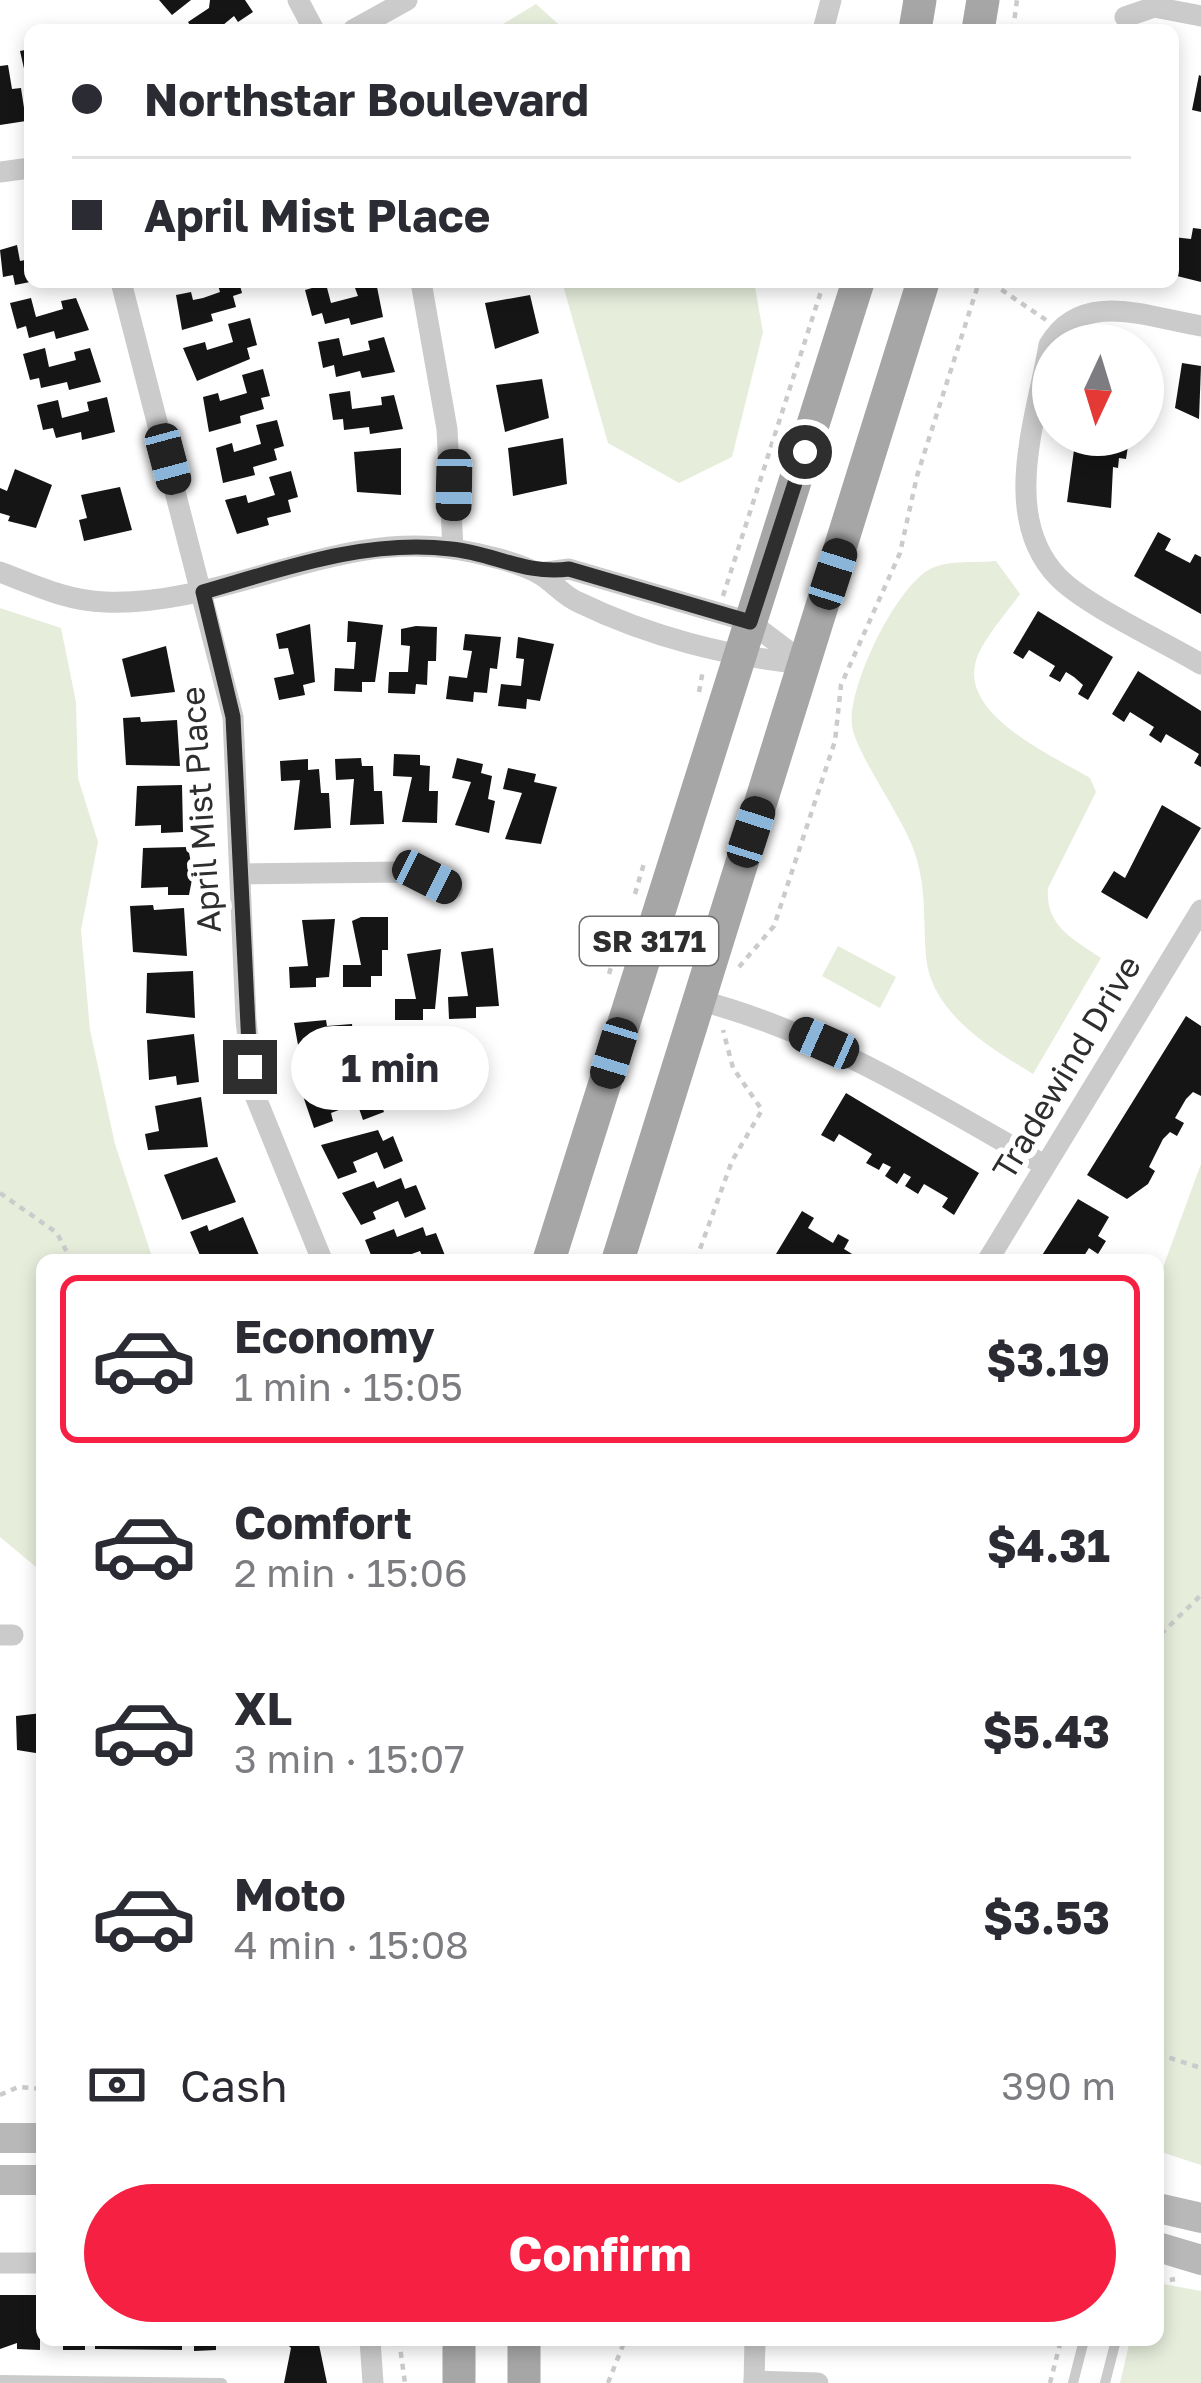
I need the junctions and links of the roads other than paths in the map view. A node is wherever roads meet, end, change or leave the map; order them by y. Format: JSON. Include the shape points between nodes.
{"nodes":[{"id":1,"x":407,"y":0,"type":"edge"},
{"id":2,"x":1201,"y":16,"type":"edge"},
{"id":3,"x":1125,"y":17,"type":"dead end"},
{"id":4,"x":364,"y":24,"type":"edge"},
{"id":5,"x":124,"y":288,"type":"edge"},
{"id":6,"x":422,"y":288,"type":"edge"},
{"id":7,"x":856,"y":288,"type":"edge"},
{"id":8,"x":921,"y":288,"type":"edge"},
{"id":9,"x":1201,"y":326,"type":"edge"},
{"id":10,"x":454,"y":549,"type":"junction"},
{"id":11,"x":0,"y":572,"type":"edge"},
{"id":12,"x":538,"y":573,"type":"junction"},
{"id":13,"x":203,"y":592,"type":"junction"},
{"id":14,"x":750,"y":622,"type":"junction"},
{"id":15,"x":739,"y":658,"type":"junction"},
{"id":16,"x":805,"y":664,"type":"junction"},
{"id":17,"x":1201,"y":664,"type":"edge"},
{"id":18,"x":241,"y":874,"type":"junction"},
{"id":19,"x":452,"y":889,"type":"dead end"},
{"id":20,"x":1201,"y":910,"type":"edge"},
{"id":21,"x":712,"y":1004,"type":"junction"},
{"id":22,"x":1044,"y":1165,"type":"junction"},
{"id":23,"x":320,"y":1254,"type":"edge"},
{"id":24,"x":551,"y":1254,"type":"edge"},
{"id":25,"x":620,"y":1254,"type":"edge"},
{"id":26,"x":992,"y":1254,"type":"edge"},
{"id":27,"x":0,"y":2138,"type":"edge"},
{"id":28,"x":36,"y":2138,"type":"edge"},
{"id":29,"x":0,"y":2180,"type":"edge"},
{"id":30,"x":36,"y":2180,"type":"edge"},
{"id":31,"x":1164,"y":2209,"type":"edge"},
{"id":32,"x":1201,"y":2218,"type":"edge"},
{"id":33,"x":1164,"y":2249,"type":"edge"},
{"id":34,"x":1201,"y":2260,"type":"edge"},
{"id":35,"x":0,"y":2263,"type":"edge"},
{"id":36,"x":36,"y":2263,"type":"edge"},
{"id":37,"x":370,"y":2346,"type":"edge"},
{"id":38,"x":459,"y":2346,"type":"edge"},
{"id":39,"x":524,"y":2346,"type":"edge"},
{"id":40,"x":755,"y":2346,"type":"edge"},
{"id":41,"x":1082,"y":2346,"type":"edge"},
{"id":42,"x":1115,"y":2346,"type":"edge"},
{"id":43,"x":0,"y":2380,"type":"edge"},
{"id":44,"x":754,"y":2382,"type":"edge"},
{"id":45,"x":222,"y":2383,"type":"edge"},
{"id":46,"x":373,"y":2383,"type":"edge"},
{"id":47,"x":459,"y":2383,"type":"edge"},
{"id":48,"x":524,"y":2383,"type":"edge"},
{"id":49,"x":818,"y":2383,"type":"edge"},
{"id":50,"x":1072,"y":2383,"type":"edge"},
{"id":51,"x":1106,"y":2383,"type":"edge"}],
"edges":[{"from":1,"to":4,"type":"street"},
{"from":2,"to":3,"type":"street","via":[[1154,7]]},
{"from":5,"to":13,"type":"street","name":"April Mist Place"},
{"from":6,"to":10,"type":"street","via":[[447,429]]},
{"from":7,"to":14,"type":"main road","number":"SR 3171"},
{"from":8,"to":16,"type":"main road","number":"SR 3171"},
{"from":9,"to":17,"type":"street","via":[[1108,311],[1074,314],[1058,328],[1025,510],[1060,579]]},
{"from":10,"to":12,"type":"street"},
{"from":10,"to":13,"type":"street","via":[[327,557]]},
{"from":11,"to":13,"type":"street","via":[[100,602]]},
{"from":12,"to":14,"type":"street","via":[[569,569]]},
{"from":12,"to":15,"type":"street","via":[[574,601]]},
{"from":13,"to":18,"type":"street","name":"April Mist Place","via":[[233,717]]},
{"from":14,"to":15,"type":"main road","number":"SR 3171"},
{"from":14,"to":16,"type":"street"},
{"from":15,"to":16,"type":"street"},
{"from":15,"to":24,"type":"main road","number":"SR 3171"},
{"from":16,"to":21,"type":"main road","number":"SR 3171"},
{"from":18,"to":19,"type":"street","via":[[402,872]]},
{"from":18,"to":23,"type":"street","name":"April Mist Place","via":[[254,1093]]},
{"from":20,"to":22,"type":"street","name":"Tradewind Drive"},
{"from":21,"to":22,"type":"street","via":[[858,1058]]},
{"from":21,"to":25,"type":"main road","number":"SR 3171"},
{"from":22,"to":26,"type":"street","name":"Tradewind Drive"},
{"from":27,"to":28,"type":"street"},
{"from":29,"to":30,"type":"street"},
{"from":31,"to":32,"type":"street"},
{"from":33,"to":34,"type":"street"},
{"from":35,"to":36,"type":"street"},
{"from":37,"to":46,"type":"street"},
{"from":38,"to":47,"type":"main road"},
{"from":39,"to":48,"type":"main road"},
{"from":40,"to":44,"type":"street"},
{"from":41,"to":50,"type":"lane"},
{"from":42,"to":51,"type":"lane"},
{"from":43,"to":45,"type":"lane"},
{"from":44,"to":49,"type":"street"}]}
